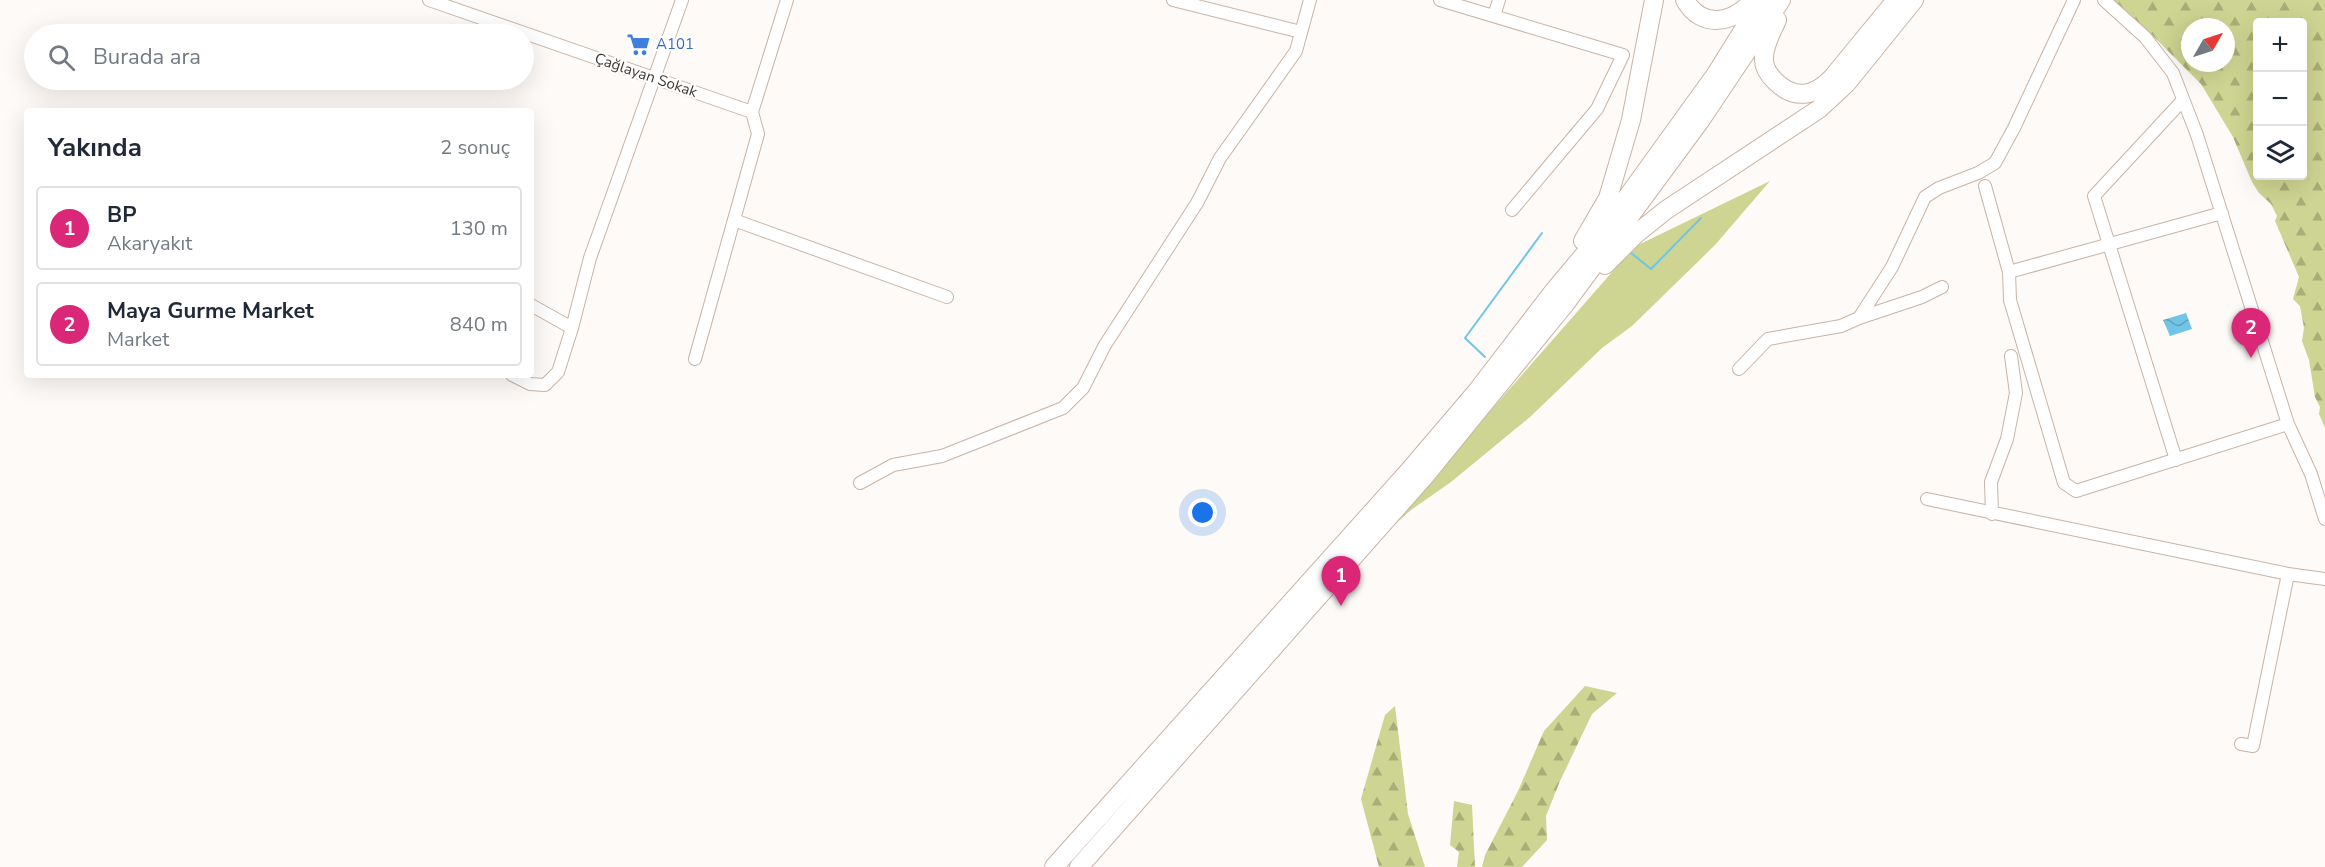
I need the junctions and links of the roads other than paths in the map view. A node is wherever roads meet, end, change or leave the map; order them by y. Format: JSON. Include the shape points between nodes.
{"nodes":[{"id":1,"x":429,"y":0,"type":"edge"},
{"id":2,"x":682,"y":0,"type":"edge"},
{"id":3,"x":787,"y":0,"type":"edge"},
{"id":4,"x":1173,"y":0,"type":"edge"},
{"id":5,"x":1310,"y":0,"type":"edge"},
{"id":6,"x":1440,"y":0,"type":"edge"},
{"id":7,"x":1499,"y":0,"type":"edge"},
{"id":8,"x":1654,"y":0,"type":"edge"},
{"id":9,"x":1685,"y":0,"type":"edge"},
{"id":10,"x":1754,"y":0,"type":"edge"},
{"id":11,"x":1762,"y":0,"type":"edge"},
{"id":12,"x":1781,"y":0,"type":"edge"},
{"id":13,"x":1787,"y":0,"type":"edge"},
{"id":14,"x":1896,"y":0,"type":"edge"},
{"id":15,"x":1914,"y":0,"type":"edge"},
{"id":16,"x":2074,"y":0,"type":"edge"},
{"id":17,"x":2104,"y":0,"type":"edge"},
{"id":18,"x":1494,"y":16,"type":"junction"},
{"id":19,"x":498,"y":24,"type":"edge"},
{"id":20,"x":1301,"y":32,"type":"junction"},
{"id":21,"x":534,"y":37,"type":"edge"},
{"id":22,"x":652,"y":78,"type":"junction"},
{"id":23,"x":2183,"y":100,"type":"junction"},
{"id":24,"x":752,"y":112,"type":"junction"},
{"id":25,"x":1985,"y":186,"type":"dead end"},
{"id":26,"x":1512,"y":210,"type":"dead end"},
{"id":27,"x":2222,"y":213,"type":"junction"},
{"id":28,"x":734,"y":220,"type":"junction"},
{"id":29,"x":2109,"y":245,"type":"junction"},
{"id":30,"x":2009,"y":272,"type":"junction"},
{"id":31,"x":1942,"y":287,"type":"dead end"},
{"id":32,"x":947,"y":297,"type":"dead end"},
{"id":33,"x":1559,"y":298,"type":"junction"},
{"id":34,"x":534,"y":307,"type":"edge"},
{"id":35,"x":1859,"y":318,"type":"junction"},
{"id":36,"x":572,"y":328,"type":"junction"},
{"id":37,"x":2011,"y":356,"type":"dead end"},
{"id":38,"x":695,"y":359,"type":"dead end"},
{"id":39,"x":1739,"y":369,"type":"dead end"},
{"id":40,"x":518,"y":378,"type":"edge"},
{"id":41,"x":2288,"y":424,"type":"junction"},
{"id":42,"x":2176,"y":460,"type":"junction"},
{"id":43,"x":860,"y":483,"type":"dead end"},
{"id":44,"x":1927,"y":499,"type":"dead end"},
{"id":45,"x":1992,"y":514,"type":"junction"},
{"id":46,"x":2325,"y":519,"type":"edge"},
{"id":47,"x":2288,"y":574,"type":"junction"},
{"id":48,"x":2325,"y":579,"type":"edge"},
{"id":49,"x":2241,"y":744,"type":"dead end"},
{"id":50,"x":1054,"y":867,"type":"edge"},
{"id":51,"x":1079,"y":867,"type":"edge"}],
"edges":[{"from":1,"to":19,"type":"street","name":"Çağlayan Sokak"},
{"from":2,"to":22,"type":"street"},
{"from":3,"to":24,"type":"street"},
{"from":4,"to":20,"type":"street"},
{"from":5,"to":20,"type":"street"},
{"from":6,"to":18,"type":"street"},
{"from":7,"to":18,"type":"street"},
{"from":8,"to":33,"type":"highway","via":[[1631,120],[1608,198]]},
{"from":9,"to":10,"type":"highway","via":[[1698,15],[1714,20],[1731,18]]},
{"from":11,"to":33,"type":"highway"},
{"from":12,"to":33,"type":"highway","via":[[1700,121]]},
{"from":13,"to":14,"type":"highway","via":[[1771,33],[1764,60],[1768,74],[1778,84],[1790,93],[1807,94],[1827,84]]},
{"from":15,"to":33,"type":"highway","via":[[1846,84],[1819,109],[1666,210]]},
{"from":16,"to":35,"type":"street","via":[[1995,163],[1926,197],[1892,267]]},
{"from":17,"to":23,"type":"street","via":[[2145,38],[2174,73]]},
{"from":18,"to":26,"type":"street","via":[[1623,55],[1597,109]]},
{"from":20,"to":43,"type":"street","via":[[1296,51],[1220,158],[1197,204],[1105,345],[1083,388],[1063,408],[942,456],[893,465]]},
{"from":21,"to":22,"type":"street","name":"Çağlayan Sokak"},
{"from":22,"to":24,"type":"street","name":"Çağlayan Sokak"},
{"from":22,"to":36,"type":"street","via":[[590,258]]},
{"from":23,"to":27,"type":"street"},
{"from":23,"to":29,"type":"street","via":[[2094,196]]},
{"from":24,"to":28,"type":"street","via":[[758,134]]},
{"from":25,"to":30,"type":"street"},
{"from":27,"to":29,"type":"street"},
{"from":27,"to":41,"type":"street"},
{"from":28,"to":32,"type":"street"},
{"from":28,"to":38,"type":"street"},
{"from":29,"to":30,"type":"street"},
{"from":29,"to":42,"type":"street"},
{"from":30,"to":42,"type":"street","via":[[2010,300],[2064,483],[2076,491]]},
{"from":31,"to":35,"type":"street"},
{"from":33,"to":50,"type":"highway"},
{"from":33,"to":51,"type":"highway","via":[[1424,477]]},
{"from":34,"to":36,"type":"street"},
{"from":35,"to":39,"type":"street","via":[[1841,326],[1768,339]]},
{"from":36,"to":40,"type":"street","via":[[558,372],[545,385]]},
{"from":37,"to":45,"type":"street","via":[[2016,393],[2007,439],[1991,482]]},
{"from":41,"to":42,"type":"street"},
{"from":41,"to":46,"type":"street","via":[[2311,474]]},
{"from":44,"to":45,"type":"street"},
{"from":45,"to":47,"type":"street"},
{"from":47,"to":48,"type":"street"},
{"from":47,"to":49,"type":"street","via":[[2253,746]]}]}
